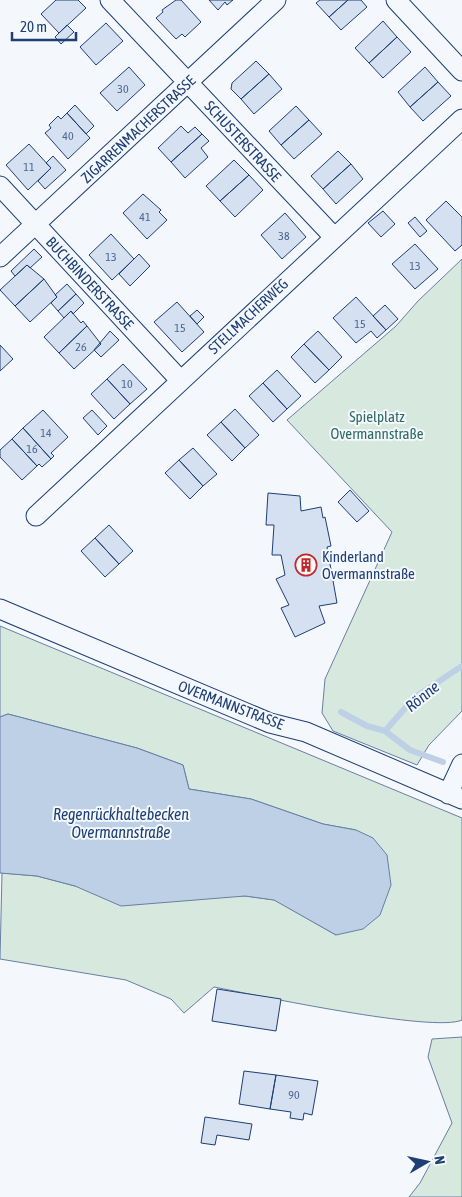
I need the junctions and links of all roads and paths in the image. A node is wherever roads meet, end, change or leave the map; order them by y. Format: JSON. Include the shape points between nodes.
{"nodes":[{"id":1,"x":110,"y":0,"type":"edge"},
{"id":2,"x":276,"y":0,"type":"edge"},
{"id":3,"x":396,"y":0,"type":"edge"},
{"id":4,"x":462,"y":71,"type":"edge"},
{"id":5,"x":188,"y":83,"type":"junction"},
{"id":6,"x":462,"y":118,"type":"edge"},
{"id":7,"x":0,"y":186,"type":"edge"},
{"id":8,"x":35,"y":224,"type":"junction"},
{"id":9,"x":334,"y":238,"type":"junction"},
{"id":10,"x":0,"y":257,"type":"edge"},
{"id":11,"x":180,"y":380,"type":"junction"},
{"id":12,"x":36,"y":516,"type":"dead end"},
{"id":13,"x":0,"y":609,"type":"edge"},
{"id":14,"x":462,"y":764,"type":"edge"},
{"id":15,"x":455,"y":797,"type":"edge"}],
"edges":[{"from":1,"to":5,"type":"street","name":"SCHUSTERSTRASSE"},
{"from":2,"to":5,"type":"street","name":"ZIGARRENMACHERSTRASSE"},
{"from":3,"to":4,"type":"street"},
{"from":5,"to":8,"type":"street","name":"ZIGARRENMACHERSTRASSE"},
{"from":5,"to":9,"type":"street","name":"SCHUSTERSTRASSE"},
{"from":6,"to":9,"type":"street","name":"STELLMACHERWEG"},
{"from":7,"to":8,"type":"street","name":"BUCHBINDERSTRASSE"},
{"from":8,"to":10,"type":"street","name":"ZIGARRENMACHERSTRASSE"},
{"from":8,"to":11,"type":"street","name":"BUCHBINDERSTRASSE"},
{"from":9,"to":11,"type":"street","name":"STELLMACHERWEG"},
{"from":11,"to":12,"type":"street","name":"STELLMACHERWEG"},
{"from":13,"to":15,"type":"street","name":"OVERMANNSTRASSE","via":[[270,724],[306,732]]},
{"from":14,"to":15,"type":"street"}]}
